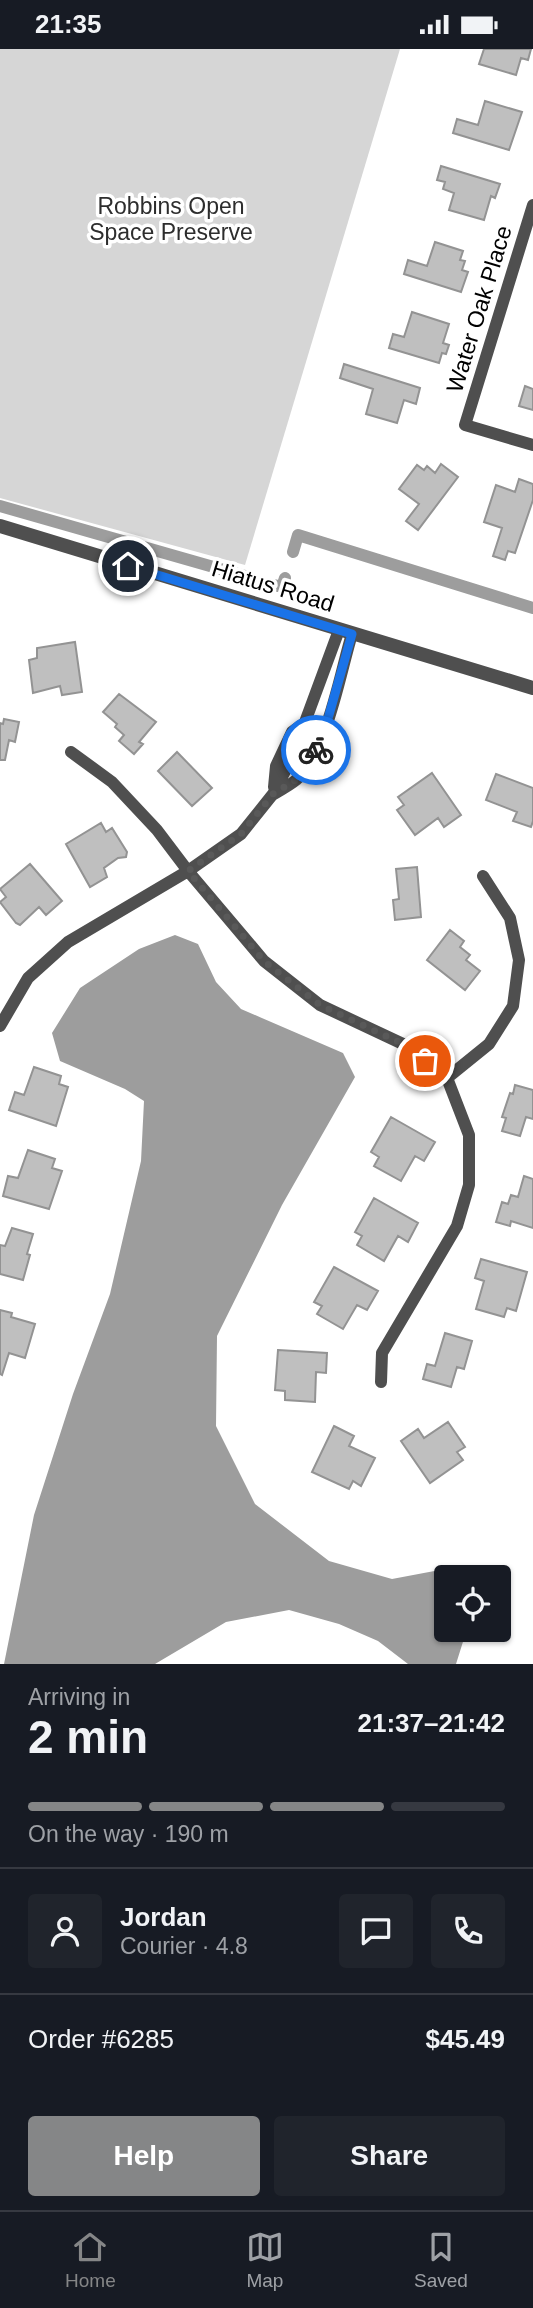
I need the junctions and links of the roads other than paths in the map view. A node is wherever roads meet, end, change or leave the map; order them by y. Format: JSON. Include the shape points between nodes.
{"nodes":[{"id":1,"x":533,"y":205,"type":"edge"},
{"id":2,"x":533,"y":445,"type":"edge"},
{"id":3,"x":0,"y":526,"type":"edge"},
{"id":4,"x":345,"y":632,"type":"junction"},
{"id":5,"x":533,"y":688,"type":"edge"},
{"id":6,"x":71,"y":752,"type":"dead end"},
{"id":7,"x":273,"y":794,"type":"junction"},
{"id":8,"x":188,"y":871,"type":"junction"},
{"id":9,"x":483,"y":876,"type":"dead end"},
{"id":10,"x":0,"y":1026,"type":"edge"},
{"id":11,"x":447,"y":1078,"type":"junction"},
{"id":12,"x":381,"y":1381,"type":"dead end"}],
"edges":[{"from":1,"to":2,"type":"street","name":"Water Oak Place","via":[[465,425]]},
{"from":3,"to":4,"type":"street","name":"Hiatus Road"},
{"from":4,"to":5,"type":"street","name":"Hiatus Road"},
{"from":4,"to":7,"type":"street"},
{"from":4,"to":7,"type":"street","via":[[327,722],[313,758],[297,779]]},
{"from":6,"to":8,"type":"street","via":[[113,782]]},
{"from":7,"to":8,"type":"street","via":[[241,834]]},
{"from":8,"to":10,"type":"street","via":[[68,942],[27,978]]},
{"from":8,"to":11,"type":"street","via":[[264,961],[301,991],[320,1005],[403,1044]]},
{"from":9,"to":11,"type":"street","via":[[510,918],[519,960],[513,1006],[489,1044]]},
{"from":11,"to":12,"type":"street","via":[[468,1135],[469,1185],[457,1226],[382,1353]]}]}
